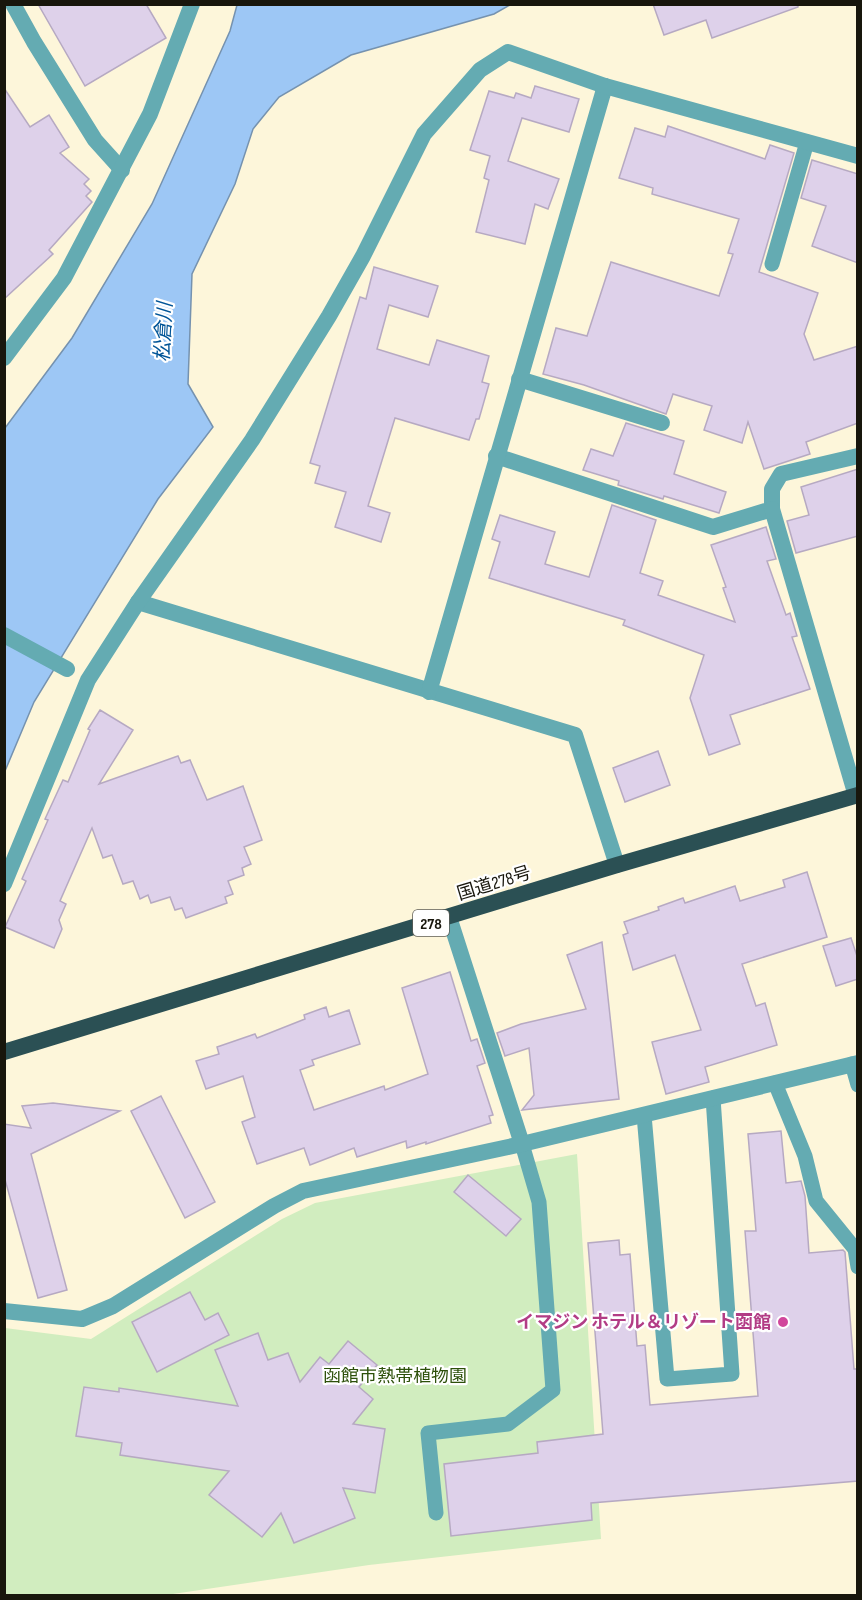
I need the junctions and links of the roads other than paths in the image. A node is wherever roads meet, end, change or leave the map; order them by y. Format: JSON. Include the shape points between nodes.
{"nodes":[{"id":1,"x":12,"y":4,"type":"edge"},
{"id":2,"x":192,"y":4,"type":"edge"},
{"id":3,"x":605,"y":86,"type":"junction"},
{"id":4,"x":807,"y":142,"type":"junction"},
{"id":5,"x":858,"y":156,"type":"edge"},
{"id":6,"x":122,"y":170,"type":"junction"},
{"id":7,"x":772,"y":264,"type":"dead end"},
{"id":8,"x":4,"y":358,"type":"edge"},
{"id":9,"x":519,"y":379,"type":"junction"},
{"id":10,"x":662,"y":423,"type":"dead end"},
{"id":11,"x":496,"y":456,"type":"junction"},
{"id":12,"x":858,"y":456,"type":"edge"},
{"id":13,"x":772,"y":509,"type":"junction"},
{"id":14,"x":138,"y":602,"type":"junction"},
{"id":15,"x":4,"y":635,"type":"edge"},
{"id":16,"x":65,"y":668,"type":"dead end"},
{"id":17,"x":429,"y":692,"type":"junction"},
{"id":18,"x":857,"y":795,"type":"edge"},
{"id":19,"x":617,"y":865,"type":"junction"},
{"id":20,"x":4,"y":884,"type":"edge"},
{"id":21,"x":449,"y":917,"type":"junction"},
{"id":22,"x":4,"y":1052,"type":"edge"},
{"id":23,"x":855,"y":1063,"type":"edge"},
{"id":24,"x":775,"y":1083,"type":"junction"},
{"id":25,"x":858,"y":1085,"type":"edge"},
{"id":26,"x":713,"y":1098,"type":"junction"},
{"id":27,"x":644,"y":1115,"type":"junction"},
{"id":28,"x":522,"y":1144,"type":"junction"},
{"id":29,"x":858,"y":1267,"type":"edge"},
{"id":30,"x":4,"y":1311,"type":"edge"},
{"id":31,"x":436,"y":1513,"type":"dead end"}],
"edges":[{"from":1,"to":6,"type":"street","via":[[95,140]]},
{"from":2,"to":6,"type":"street","via":[[150,114]]},
{"from":3,"to":4,"type":"street"},
{"from":3,"to":9,"type":"street"},
{"from":3,"to":14,"type":"street","via":[[508,52],[480,70],[424,134],[329,316],[252,440]]},
{"from":4,"to":5,"type":"street"},
{"from":4,"to":7,"type":"lane"},
{"from":6,"to":8,"type":"street","via":[[64,278]]},
{"from":9,"to":10,"type":"street"},
{"from":9,"to":11,"type":"street"},
{"from":11,"to":13,"type":"street","via":[[713,527]]},
{"from":11,"to":17,"type":"street"},
{"from":12,"to":13,"type":"street","via":[[781,474],[772,489]]},
{"from":13,"to":18,"type":"street"},
{"from":14,"to":17,"type":"street"},
{"from":14,"to":20,"type":"street","via":[[88,680]]},
{"from":15,"to":16,"type":"street"},
{"from":17,"to":19,"type":"street","via":[[575,735]]},
{"from":18,"to":19,"type":"highway","name":"国道278号","number":"278"},
{"from":19,"to":21,"type":"highway","name":"国道278号","number":"278"},
{"from":21,"to":22,"type":"highway","name":"国道278号","number":"278"},
{"from":21,"to":28,"type":"street"},
{"from":23,"to":24,"type":"street"},
{"from":23,"to":25,"type":"lane"},
{"from":24,"to":26,"type":"street"},
{"from":24,"to":29,"type":"lane","via":[[805,1156],[816,1201],[855,1249]]},
{"from":26,"to":27,"type":"street"},
{"from":26,"to":27,"type":"lane","via":[[732,1374],[667,1379]]},
{"from":27,"to":28,"type":"street"},
{"from":28,"to":30,"type":"street","via":[[303,1191],[113,1306],[82,1319]]},
{"from":28,"to":31,"type":"lane","via":[[538,1202],[553,1390],[508,1424],[429,1433]]}]}
